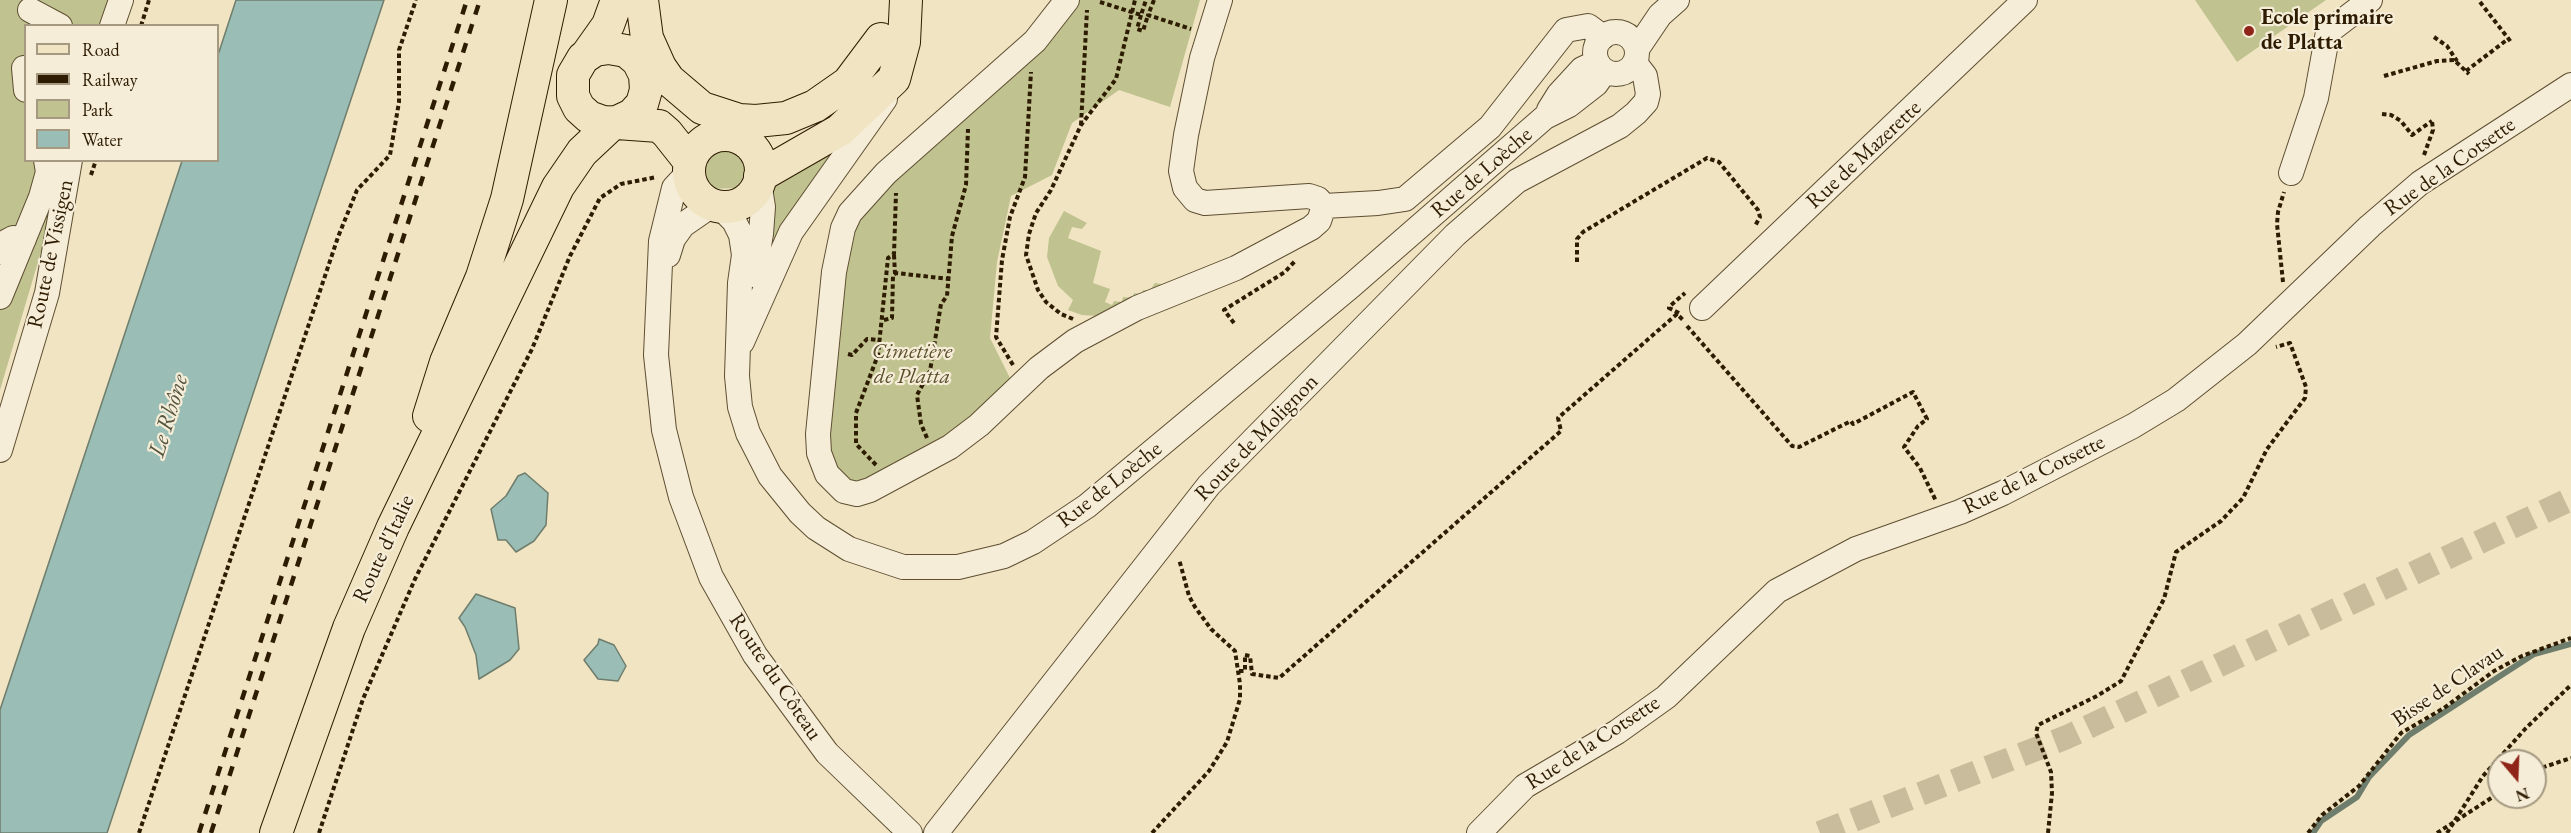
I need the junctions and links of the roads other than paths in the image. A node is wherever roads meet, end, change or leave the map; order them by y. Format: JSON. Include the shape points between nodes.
{"nodes":[{"id":1,"x":121,"y":0,"type":"edge"},
{"id":2,"x":617,"y":0,"type":"edge"},
{"id":3,"x":626,"y":0,"type":"edge"},
{"id":4,"x":642,"y":0,"type":"edge"},
{"id":5,"x":885,"y":0,"type":"edge"},
{"id":6,"x":906,"y":0,"type":"edge"},
{"id":7,"x":1067,"y":0,"type":"edge"},
{"id":8,"x":1220,"y":0,"type":"edge"},
{"id":9,"x":2025,"y":0,"type":"edge"},
{"id":10,"x":2370,"y":0,"type":"edge"},
{"id":11,"x":1668,"y":8,"type":"edge"},
{"id":12,"x":30,"y":10,"type":"dead end"},
{"id":13,"x":548,"y":14,"type":"edge"},
{"id":14,"x":56,"y":24,"type":"edge"},
{"id":15,"x":113,"y":24,"type":"edge"},
{"id":16,"x":881,"y":39,"type":"junction"},
{"id":17,"x":1614,"y":55,"type":"junction"},
{"id":18,"x":586,"y":56,"type":"junction"},
{"id":19,"x":643,"y":70,"type":"junction"},
{"id":20,"x":894,"y":79,"type":"junction"},
{"id":21,"x":2571,"y":85,"type":"edge"},
{"id":22,"x":571,"y":89,"type":"junction"},
{"id":23,"x":615,"y":122,"type":"junction"},
{"id":24,"x":648,"y":124,"type":"junction"},
{"id":25,"x":736,"y":139,"type":"junction"},
{"id":26,"x":46,"y":162,"type":"edge"},
{"id":27,"x":70,"y":162,"type":"edge"},
{"id":28,"x":689,"y":167,"type":"junction"},
{"id":29,"x":2291,"y":173,"type":"road end"},
{"id":30,"x":760,"y":179,"type":"junction"},
{"id":31,"x":558,"y":187,"type":"junction"},
{"id":32,"x":716,"y":206,"type":"junction"},
{"id":33,"x":1324,"y":206,"type":"junction"},
{"id":34,"x":24,"y":239,"type":"junction"},
{"id":35,"x":0,"y":252,"type":"edge"},
{"id":36,"x":515,"y":276,"type":"junction"},
{"id":37,"x":659,"y":280,"type":"junction"},
{"id":38,"x":0,"y":297,"type":"edge"},
{"id":39,"x":1697,"y":298,"type":"road end"},
{"id":40,"x":739,"y":310,"type":"junction"},
{"id":41,"x":737,"y":352,"type":"junction"},
{"id":42,"x":0,"y":450,"type":"edge"},
{"id":43,"x":393,"y":527,"type":"junction"},
{"id":44,"x":276,"y":833,"type":"edge"},
{"id":45,"x":910,"y":833,"type":"edge"},
{"id":46,"x":936,"y":833,"type":"edge"},
{"id":47,"x":1479,"y":833,"type":"edge"}],
"edges":[{"from":1,"to":15,"type":"street"},
{"from":2,"to":18,"type":"main road","via":[[608,25]]},
{"from":3,"to":19,"type":"main road"},
{"from":4,"to":16,"type":"main road","via":[[647,38],[669,80],[702,108],[740,120],[786,118],[816,106],[848,83]]},
{"from":5,"to":16,"type":"main road"},
{"from":6,"to":20,"type":"main road","via":[[904,42]]},
{"from":7,"to":33,"type":"street","via":[[1046,30],[886,173],[850,213],[838,243],[818,434],[819,453],[827,474],[844,491],[857,494],[934,455],[980,425],[1057,353],[1099,327],[1273,249],[1311,228],[1319,221]]},
{"from":8,"to":33,"type":"street","via":[[1208,32],[1186,135],[1181,171],[1185,188],[1194,200],[1205,203],[1309,196]]},
{"from":9,"to":39,"type":"street","name":"Rue de Mazerette"},
{"from":10,"to":29,"type":"street","via":[[2328,32],[2316,98]]},
{"from":11,"to":17,"type":"street","name":"Rue de Loèche"},
{"from":12,"to":14,"type":"street"},
{"from":13,"to":43,"type":"main road","via":[[507,199],[482,277],[446,362]]},
{"from":16,"to":25,"type":"main road","via":[[871,68],[836,108],[785,134]]},
{"from":17,"to":33,"type":"street","via":[[1579,42],[1574,31],[1566,30],[1491,127],[1414,193],[1387,202]]},
{"from":17,"to":41,"type":"street","name":"Rue de Loèche","via":[[1596,84],[1545,117],[1351,286],[1087,506],[1033,542],[979,564],[936,569],[903,567],[849,549],[816,528],[770,476],[748,433],[738,392]]},
{"from":17,"to":46,"type":"street","name":"Route de Molignon","via":[[1645,76],[1646,102],[1630,120],[1517,181],[1455,234],[1209,485]]},
{"from":18,"to":19,"type":"main road","via":[[595,50],[615,48],[630,54]]},
{"from":18,"to":22,"type":"main road","via":[[575,69]]},
{"from":19,"to":23,"type":"main road","via":[[646,90],[642,104],[632,115]]},
{"from":19,"to":25,"type":"main road","via":[[680,108]]},
{"from":20,"to":30,"type":"main road","via":[[840,130]]},
{"from":20,"to":41,"type":"street","via":[[879,108],[791,232]]},
{"from":21,"to":47,"type":"street","name":"Rue de la Cotsette","via":[[2420,183],[2247,344],[2195,386],[2133,426],[2003,493],[1856,549],[1777,591],[1666,697],[1617,732],[1525,786]]},
{"from":22,"to":23,"type":"main road","via":[[575,102],[589,117],[603,123]]},
{"from":22,"to":31,"type":"main road","name":"Route d'Italie","via":[[567,152]]},
{"from":23,"to":24,"type":"main road"},
{"from":23,"to":31,"type":"main road","name":"Route d'Italie","via":[[592,141]]},
{"from":24,"to":28,"type":"main road","via":[[667,133]]},
{"from":24,"to":36,"type":"main road","name":"Route d'Italie","via":[[616,134],[593,154]]},
{"from":25,"to":28,"type":"main road","via":[[702,143]]},
{"from":25,"to":30,"type":"main road","via":[[757,155]]},
{"from":26,"to":34,"type":"street","via":[[41,197]]},
{"from":27,"to":42,"type":"street","name":"Route de Vissigen","via":[[47,293]]},
{"from":28,"to":32,"type":"main road","via":[[696,192]]},
{"from":28,"to":37,"type":"street","name":"Route du Côteau","via":[[668,204]]},
{"from":30,"to":32,"type":"main road","via":[[747,200],[731,207]]},
{"from":30,"to":40,"type":"street","name":"Rue de Loèche","via":[[763,207],[757,263],[749,293]]},
{"from":31,"to":36,"type":"main road","name":"Route d'Italie"},
{"from":32,"to":37,"type":"street","name":"Route du Côteau","via":[[696,215],[677,232]]},
{"from":32,"to":40,"type":"street","name":"Rue de Loèche","via":[[734,221],[741,235],[744,255]]},
{"from":34,"to":35,"type":"street","via":[[13,238],[4,243]]},
{"from":34,"to":38,"type":"street"},
{"from":36,"to":43,"type":"main road","name":"Route d'Italie"},
{"from":37,"to":45,"type":"street","name":"Route du Côteau","via":[[656,355],[664,430],[681,497],[711,577],[755,655],[806,726],[848,774]]},
{"from":40,"to":41,"type":"street","name":"Rue de Loèche"},
{"from":43,"to":44,"type":"main road","name":"Route d'Italie","via":[[349,628]]}]}
